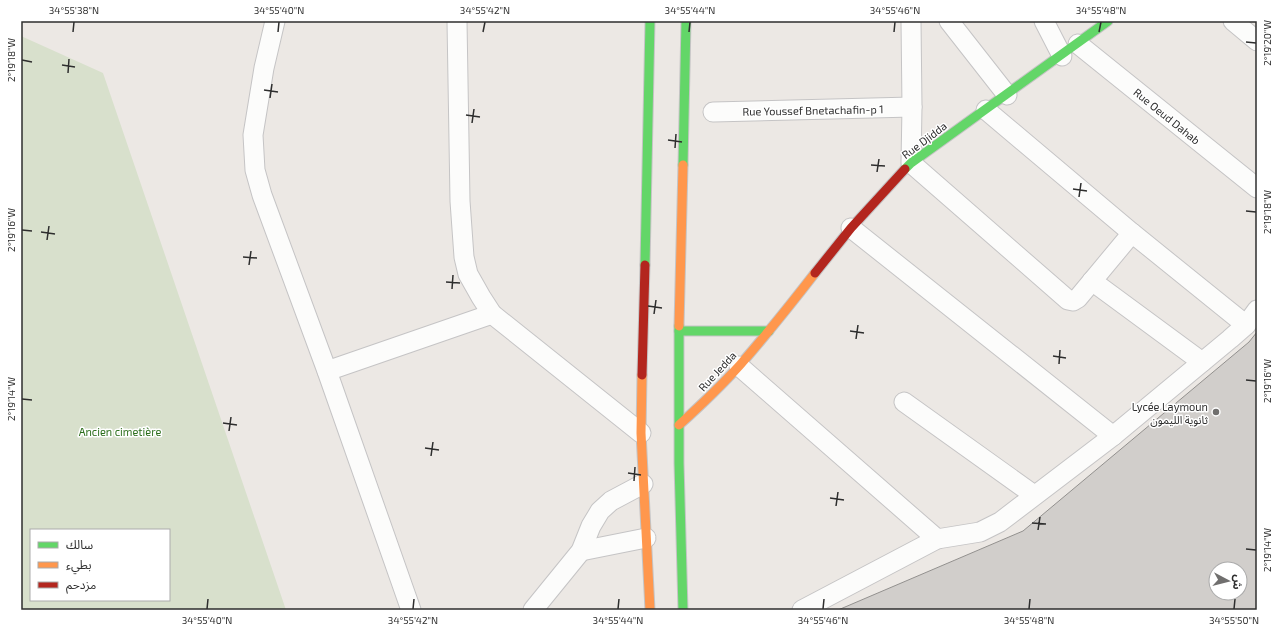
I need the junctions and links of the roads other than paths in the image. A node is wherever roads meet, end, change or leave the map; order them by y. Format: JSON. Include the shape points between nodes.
{"nodes":[{"id":1,"x":275,"y":21,"type":"edge"},
{"id":2,"x":458,"y":21,"type":"edge"},
{"id":3,"x":650,"y":21,"type":"edge"},
{"id":4,"x":686,"y":21,"type":"edge"},
{"id":5,"x":911,"y":21,"type":"edge"},
{"id":6,"x":949,"y":21,"type":"edge"},
{"id":7,"x":1044,"y":21,"type":"edge"},
{"id":8,"x":1108,"y":21,"type":"edge"},
{"id":9,"x":1233,"y":21,"type":"edge"},
{"id":10,"x":1257,"y":41,"type":"edge"},
{"id":11,"x":1078,"y":44,"type":"junction"},
{"id":12,"x":1062,"y":56,"type":"junction"},
{"id":13,"x":1007,"y":95,"type":"junction"},
{"id":14,"x":912,"y":107,"type":"junction"},
{"id":15,"x":986,"y":110,"type":"junction"},
{"id":16,"x":713,"y":112,"type":"dead end"},
{"id":17,"x":911,"y":163,"type":"junction"},
{"id":18,"x":1257,"y":188,"type":"edge"},
{"id":19,"x":851,"y":228,"type":"junction"},
{"id":20,"x":1132,"y":234,"type":"junction"},
{"id":21,"x":1092,"y":281,"type":"junction"},
{"id":22,"x":1257,"y":310,"type":"edge"},
{"id":23,"x":492,"y":314,"type":"junction"},
{"id":24,"x":1246,"y":325,"type":"junction"},
{"id":25,"x":679,"y":331,"type":"junction"},
{"id":26,"x":769,"y":331,"type":"junction"},
{"id":27,"x":1202,"y":362,"type":"junction"},
{"id":28,"x":739,"y":366,"type":"junction"},
{"id":29,"x":327,"y":372,"type":"junction"},
{"id":30,"x":904,"y":402,"type":"dead end"},
{"id":31,"x":679,"y":425,"type":"junction"},
{"id":32,"x":641,"y":433,"type":"junction"},
{"id":33,"x":1113,"y":436,"type":"junction"},
{"id":34,"x":643,"y":484,"type":"junction"},
{"id":35,"x":1034,"y":495,"type":"junction"},
{"id":36,"x":646,"y":538,"type":"junction"},
{"id":37,"x":937,"y":539,"type":"junction"},
{"id":38,"x":581,"y":552,"type":"junction"},
{"id":39,"x":411,"y":610,"type":"edge"},
{"id":40,"x":533,"y":610,"type":"edge"},
{"id":41,"x":650,"y":610,"type":"edge"},
{"id":42,"x":683,"y":610,"type":"edge"},
{"id":43,"x":802,"y":610,"type":"edge"}],
"edges":[{"from":1,"to":29,"type":"street","via":[[253,135],[255,170]]},
{"from":2,"to":23,"type":"street","via":[[460,201],[464,257],[468,274]]},
{"from":3,"to":32,"type":"main road"},
{"from":4,"to":25,"type":"main road"},
{"from":5,"to":14,"type":"street"},
{"from":6,"to":13,"type":"street"},
{"from":7,"to":12,"type":"street"},
{"from":8,"to":11,"type":"main road","name":"Rue Djidda"},
{"from":9,"to":10,"type":"street"},
{"from":11,"to":12,"type":"main road","name":"Rue Djidda"},
{"from":11,"to":18,"type":"street","name":"Rue Oeud Dahab"},
{"from":12,"to":13,"type":"main road","name":"Rue Djidda"},
{"from":13,"to":15,"type":"main road","name":"Rue Djidda"},
{"from":14,"to":16,"type":"street","name":"Rue Youssef Bnetachafin-p 1"},
{"from":14,"to":17,"type":"street"},
{"from":15,"to":17,"type":"main road","name":"Rue Djidda"},
{"from":15,"to":20,"type":"street"},
{"from":17,"to":19,"type":"main road","name":"Rue Djidda"},
{"from":17,"to":21,"type":"street","via":[[1068,300],[1078,298]]},
{"from":19,"to":26,"type":"main road","name":"Rue Djidda"},
{"from":19,"to":33,"type":"street"},
{"from":20,"to":21,"type":"street"},
{"from":20,"to":24,"type":"street"},
{"from":21,"to":27,"type":"street"},
{"from":22,"to":24,"type":"street"},
{"from":23,"to":29,"type":"street"},
{"from":23,"to":32,"type":"street"},
{"from":24,"to":27,"type":"street"},
{"from":25,"to":26,"type":"main road"},
{"from":25,"to":31,"type":"main road"},
{"from":26,"to":28,"type":"main road","name":"Rue Jedda"},
{"from":27,"to":33,"type":"street"},
{"from":28,"to":31,"type":"main road","name":"Rue Jedda"},
{"from":28,"to":37,"type":"street"},
{"from":29,"to":39,"type":"street"},
{"from":30,"to":35,"type":"street"},
{"from":31,"to":42,"type":"main road"},
{"from":32,"to":34,"type":"main road"},
{"from":33,"to":35,"type":"street"},
{"from":34,"to":36,"type":"main road"},
{"from":34,"to":38,"type":"street","via":[[611,501],[600,511]]},
{"from":35,"to":37,"type":"street","via":[[1000,522],[980,532]]},
{"from":36,"to":38,"type":"street"},
{"from":36,"to":41,"type":"main road"},
{"from":37,"to":43,"type":"street"},
{"from":38,"to":40,"type":"street"}]}
